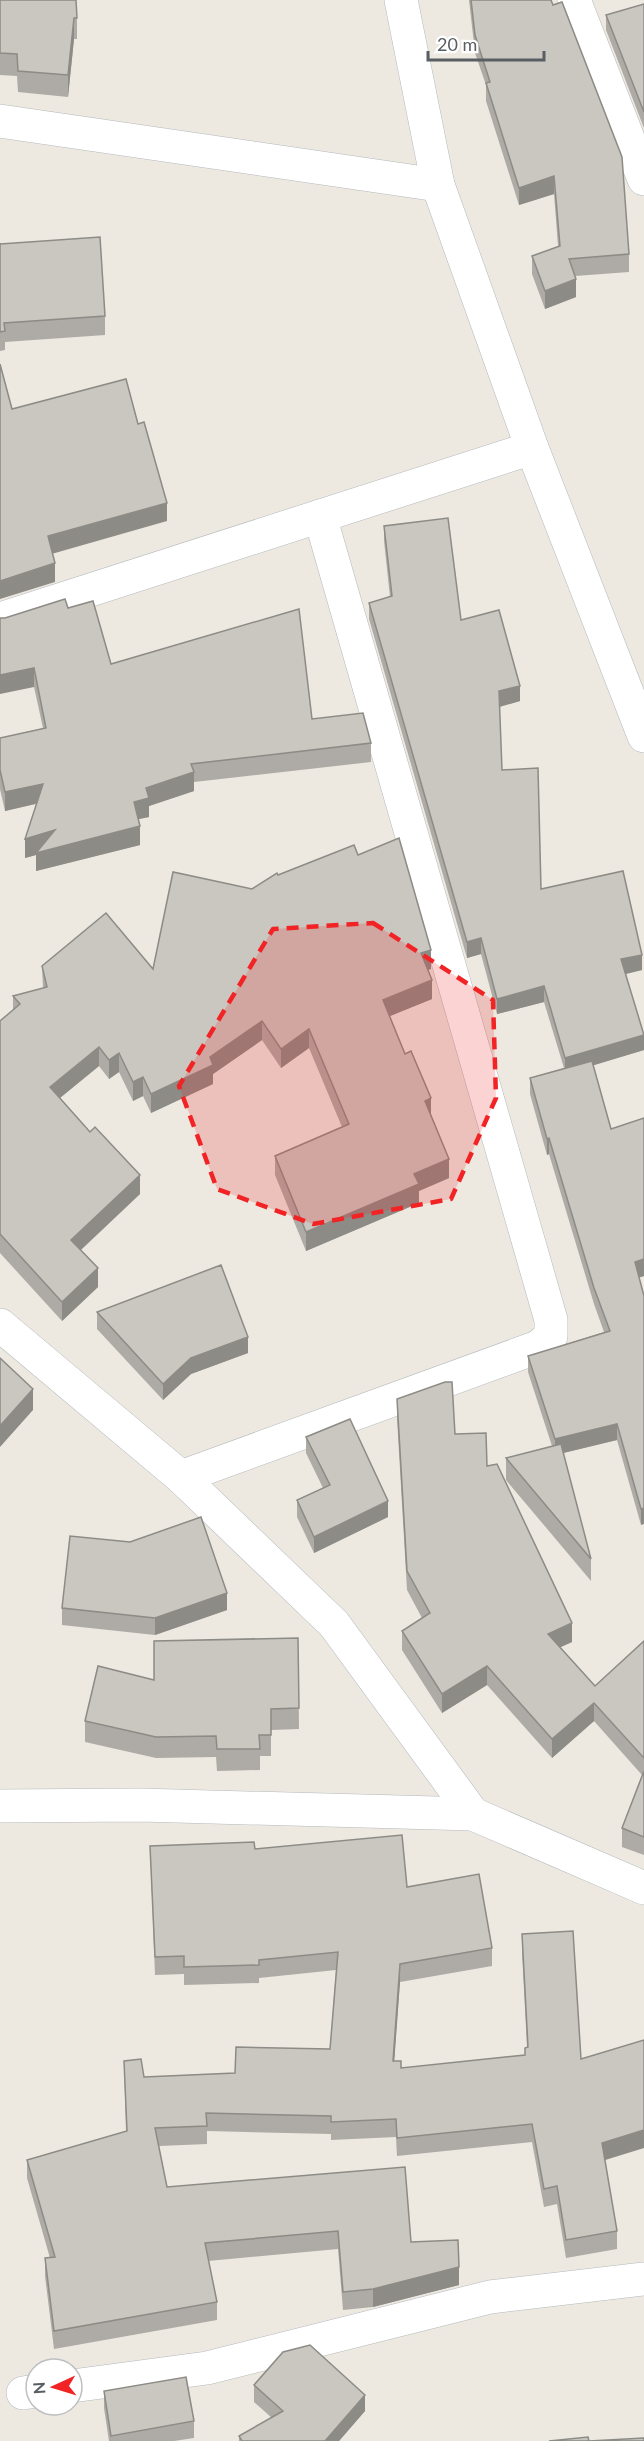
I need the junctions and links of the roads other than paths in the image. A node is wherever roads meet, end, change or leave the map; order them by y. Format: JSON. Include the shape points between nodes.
{"nodes":[{"id":1,"x":402,"y":0,"type":"edge"},
{"id":2,"x":574,"y":0,"type":"edge"},
{"id":3,"x":0,"y":121,"type":"edge"},
{"id":4,"x":644,"y":179,"type":"edge"},
{"id":5,"x":438,"y":185,"type":"junction"},
{"id":6,"x":532,"y":448,"type":"junction"},
{"id":7,"x":320,"y":516,"type":"junction"},
{"id":8,"x":0,"y":619,"type":"edge"},
{"id":9,"x":644,"y":736,"type":"edge"},
{"id":10,"x":0,"y":1325,"type":"edge"},
{"id":11,"x":181,"y":1477,"type":"junction"},
{"id":12,"x":0,"y":1806,"type":"edge"},
{"id":13,"x":473,"y":1814,"type":"junction"},
{"id":14,"x":644,"y":1888,"type":"edge"},
{"id":15,"x":644,"y":2279,"type":"edge"},
{"id":16,"x":84,"y":2384,"type":"edge"}],
"edges":[{"from":1,"to":5,"type":"street"},
{"from":2,"to":4,"type":"street"},
{"from":3,"to":5,"type":"street"},
{"from":5,"to":6,"type":"street"},
{"from":6,"to":7,"type":"street"},
{"from":6,"to":9,"type":"street"},
{"from":7,"to":8,"type":"street"},
{"from":7,"to":11,"type":"street","via":[[551,1320],[551,1336],[538,1347]]},
{"from":10,"to":11,"type":"street"},
{"from":11,"to":13,"type":"street","via":[[334,1624]]},
{"from":12,"to":13,"type":"street","via":[[140,1805]]},
{"from":13,"to":14,"type":"street"},
{"from":15,"to":16,"type":"street","via":[[490,2297],[207,2368]]}]}
